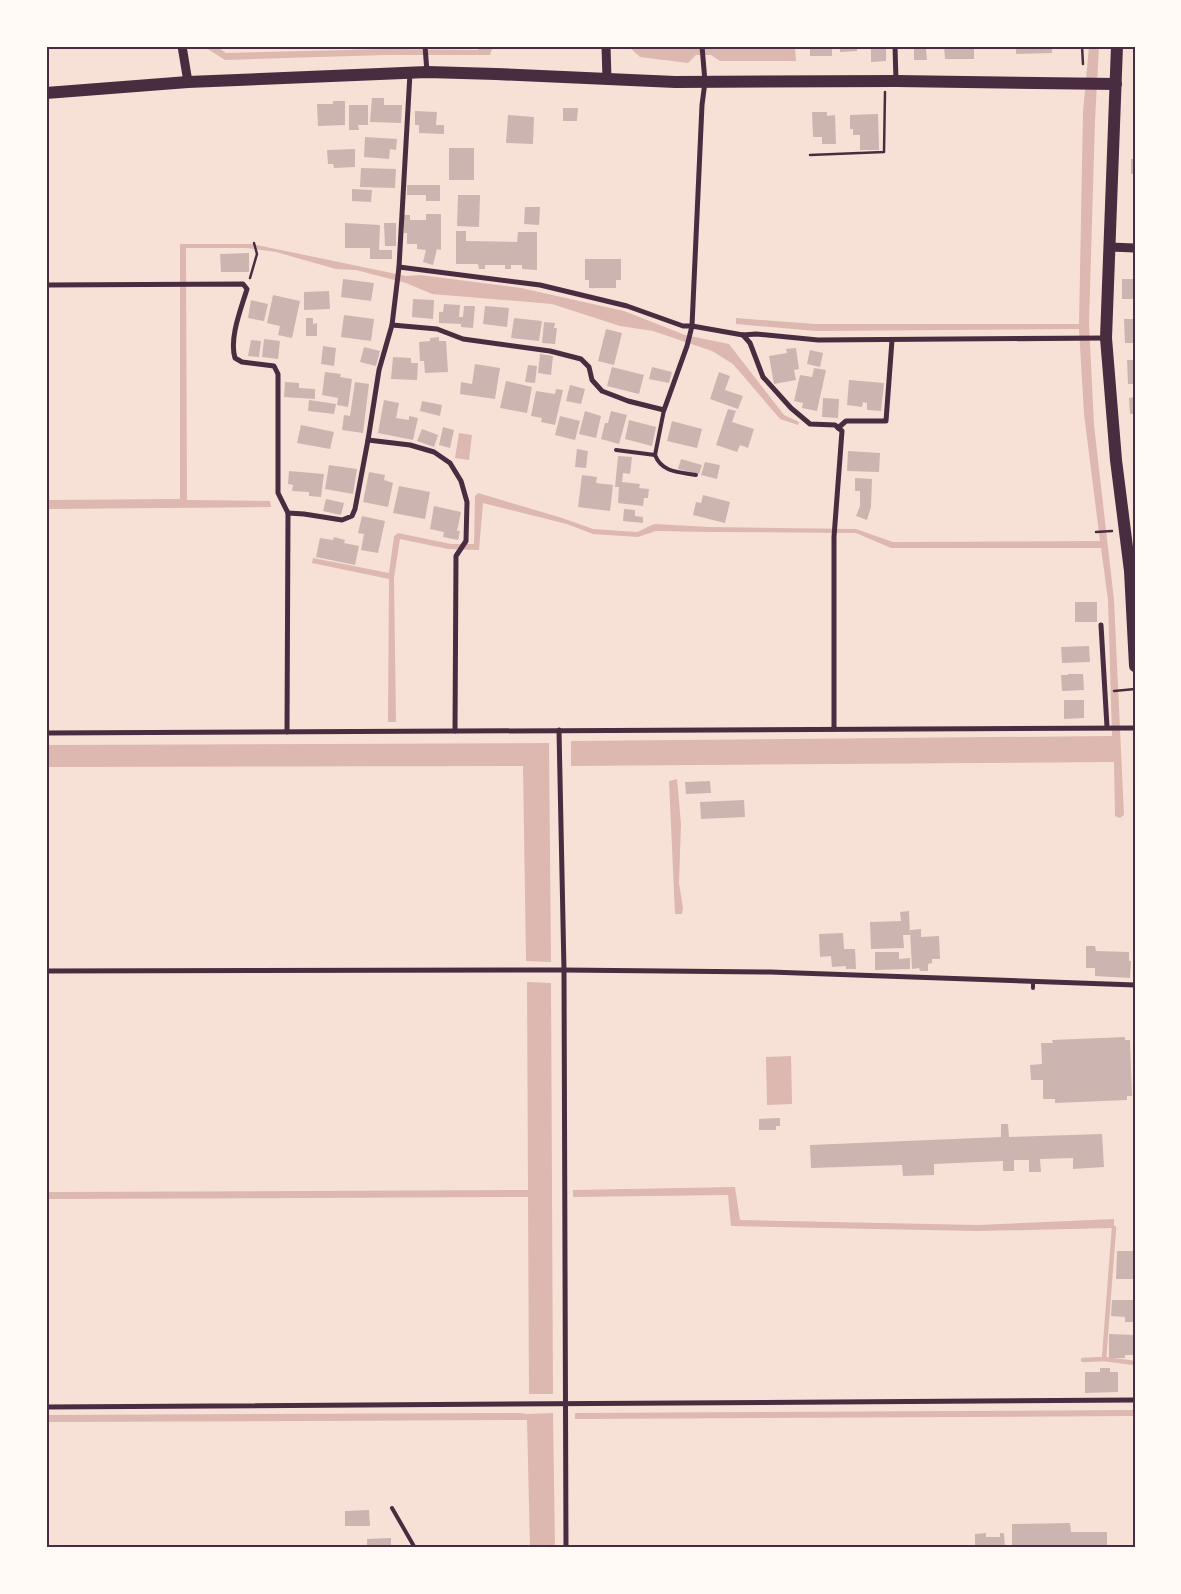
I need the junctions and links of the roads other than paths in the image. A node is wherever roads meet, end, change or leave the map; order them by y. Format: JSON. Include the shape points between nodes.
{"nodes":[{"id":1,"x":182,"y":46,"type":"edge"},
{"id":2,"x":425,"y":46,"type":"edge"},
{"id":3,"x":606,"y":46,"type":"edge"},
{"id":4,"x":702,"y":46,"type":"edge"},
{"id":5,"x":896,"y":46,"type":"edge"},
{"id":6,"x":1116,"y":46,"type":"edge"},
{"id":7,"x":426,"y":72,"type":"junction"},
{"id":8,"x":410,"y":73,"type":"junction"},
{"id":9,"x":607,"y":79,"type":"junction"},
{"id":10,"x":896,"y":81,"type":"junction"},
{"id":11,"x":188,"y":82,"type":"junction"},
{"id":12,"x":704,"y":82,"type":"junction"},
{"id":13,"x":1116,"y":84,"type":"junction"},
{"id":14,"x":46,"y":93,"type":"edge"},
{"id":15,"x":1110,"y":247,"type":"junction"},
{"id":16,"x":1135,"y":248,"type":"edge"},
{"id":17,"x":399,"y":269,"type":"junction"},
{"id":18,"x":46,"y":286,"type":"edge"},
{"id":19,"x":392,"y":325,"type":"junction"},
{"id":20,"x":692,"y":326,"type":"junction"},
{"id":21,"x":743,"y":335,"type":"junction"},
{"id":22,"x":1106,"y":338,"type":"junction"},
{"id":23,"x":892,"y":340,"type":"junction"},
{"id":24,"x":664,"y":410,"type":"junction"},
{"id":25,"x":838,"y":428,"type":"junction"},
{"id":26,"x":368,"y":440,"type":"junction"},
{"id":27,"x":616,"y":450,"type":"dead end"},
{"id":28,"x":655,"y":455,"type":"junction"},
{"id":29,"x":696,"y":476,"type":"dead end"},
{"id":30,"x":288,"y":513,"type":"junction"},
{"id":31,"x":1101,"y":624,"type":"dead end"},
{"id":32,"x":1135,"y":666,"type":"edge"},
{"id":33,"x":1108,"y":728,"type":"junction"},
{"id":34,"x":1135,"y":728,"type":"edge"},
{"id":35,"x":834,"y":729,"type":"junction"},
{"id":36,"x":559,"y":730,"type":"junction"},
{"id":37,"x":455,"y":731,"type":"junction"},
{"id":38,"x":287,"y":732,"type":"junction"},
{"id":39,"x":46,"y":733,"type":"edge"},
{"id":40,"x":564,"y":970,"type":"junction"},
{"id":41,"x":46,"y":971,"type":"edge"},
{"id":42,"x":1135,"y":985,"type":"edge"},
{"id":43,"x":1135,"y":1400,"type":"edge"},
{"id":44,"x":565,"y":1405,"type":"junction"},
{"id":45,"x":46,"y":1407,"type":"edge"},
{"id":46,"x":392,"y":1508,"type":"dead end"},
{"id":47,"x":415,"y":1548,"type":"edge"},
{"id":48,"x":566,"y":1548,"type":"edge"}],
"edges":[{"from":1,"to":11,"type":"street"},
{"from":2,"to":7,"type":"street"},
{"from":3,"to":9,"type":"street"},
{"from":4,"to":12,"type":"street"},
{"from":5,"to":10,"type":"street"},
{"from":6,"to":13,"type":"main road"},
{"from":7,"to":8,"type":"main road"},
{"from":7,"to":9,"type":"main road"},
{"from":8,"to":11,"type":"main road"},
{"from":8,"to":17,"type":"street"},
{"from":9,"to":12,"type":"main road"},
{"from":10,"to":12,"type":"main road"},
{"from":10,"to":13,"type":"main road"},
{"from":11,"to":14,"type":"main road"},
{"from":12,"to":20,"type":"street"},
{"from":13,"to":15,"type":"main road"},
{"from":15,"to":16,"type":"street"},
{"from":15,"to":22,"type":"main road"},
{"from":17,"to":19,"type":"street"},
{"from":17,"to":20,"type":"street","via":[[540,285]]},
{"from":18,"to":30,"type":"street","via":[[243,284],[247,289],[233,351],[235,358],[242,362],[274,366],[278,374],[278,493]]},
{"from":19,"to":24,"type":"street","via":[[437,328],[463,340],[550,351],[582,359],[589,367],[592,380],[602,391],[628,402]]},
{"from":19,"to":26,"type":"street","via":[[379,370]]},
{"from":20,"to":21,"type":"street"},
{"from":20,"to":24,"type":"street"},
{"from":21,"to":23,"type":"street"},
{"from":21,"to":25,"type":"street","via":[[750,343],[763,377],[791,408],[810,424]]},
{"from":22,"to":23,"type":"street"},
{"from":22,"to":32,"type":"main road","via":[[1116,460],[1130,571]]},
{"from":23,"to":25,"type":"street","via":[[886,421],[846,421]]},
{"from":24,"to":28,"type":"lane"},
{"from":25,"to":35,"type":"street","via":[[842,431],[834,525]]},
{"from":26,"to":30,"type":"street","via":[[352,516],[342,520]]},
{"from":26,"to":37,"type":"street","via":[[410,445],[434,452],[450,463],[461,481],[467,502],[466,541],[456,556]]},
{"from":27,"to":28,"type":"lane"},
{"from":28,"to":29,"type":"lane","via":[[665,469]]},
{"from":30,"to":38,"type":"street"},
{"from":31,"to":33,"type":"street"},
{"from":33,"to":34,"type":"street"},
{"from":33,"to":35,"type":"street"},
{"from":35,"to":36,"type":"street"},
{"from":36,"to":37,"type":"street"},
{"from":36,"to":40,"type":"street"},
{"from":37,"to":38,"type":"street"},
{"from":38,"to":39,"type":"street"},
{"from":40,"to":41,"type":"street"},
{"from":40,"to":42,"type":"street","via":[[770,972],[1033,985]]},
{"from":40,"to":44,"type":"street"},
{"from":43,"to":44,"type":"street"},
{"from":44,"to":45,"type":"street"},
{"from":44,"to":48,"type":"street"},
{"from":46,"to":47,"type":"lane"}]}
